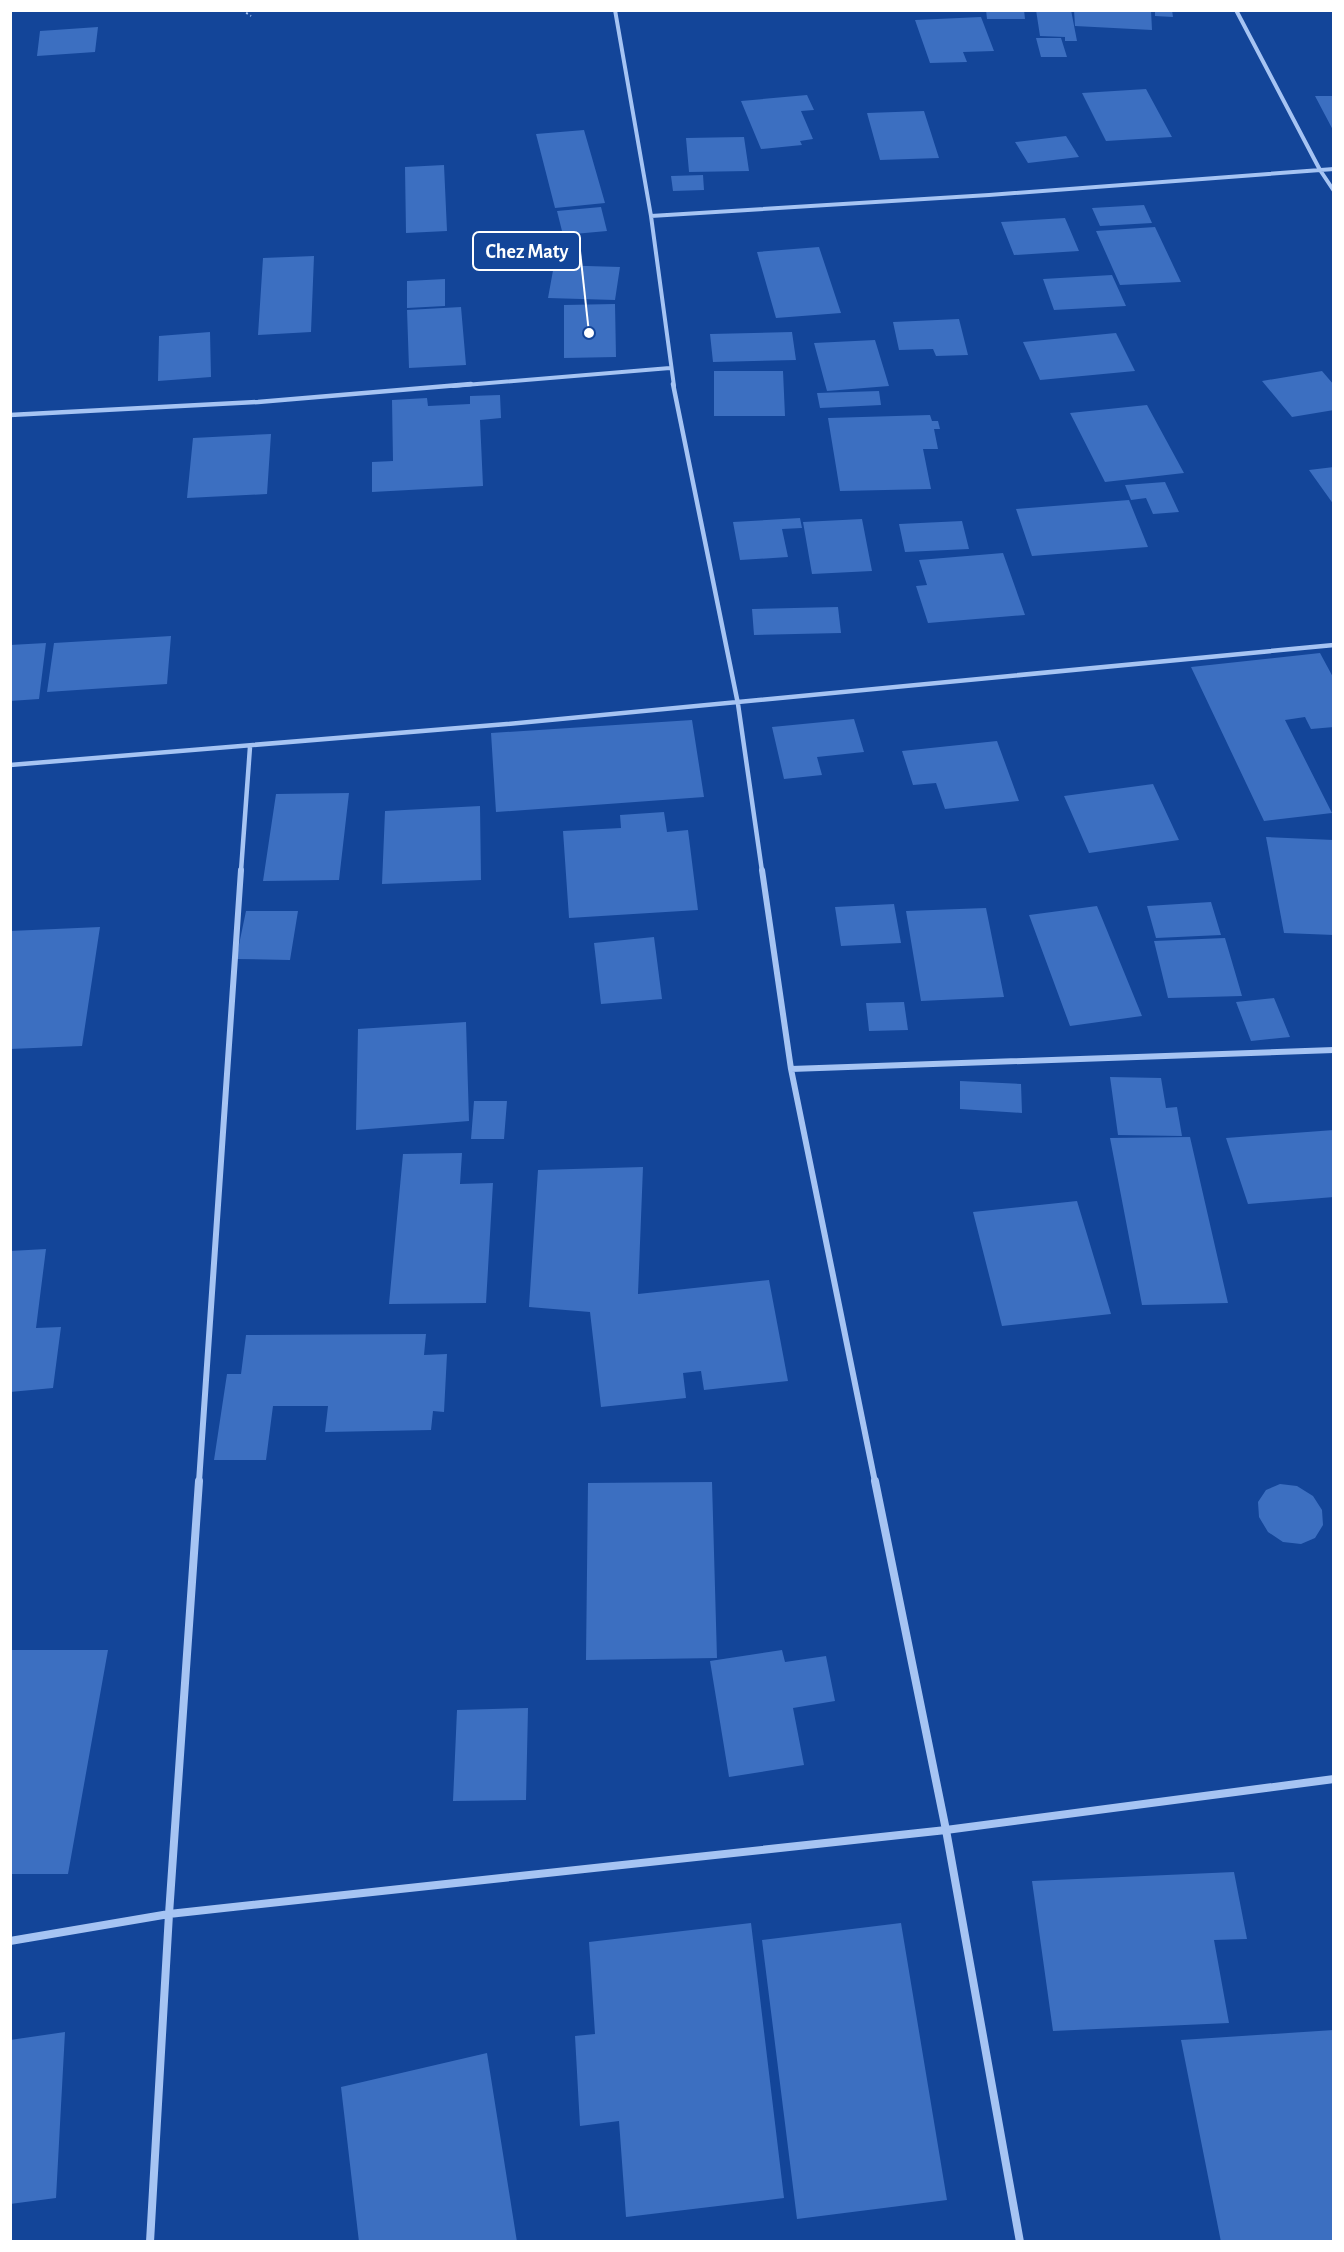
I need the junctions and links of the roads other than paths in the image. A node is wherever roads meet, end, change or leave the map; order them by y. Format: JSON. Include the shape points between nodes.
{"nodes":[{"id":1,"x":615,"y":10,"type":"edge"},
{"id":2,"x":1236,"y":10,"type":"edge"},
{"id":3,"x":1334,"y":169,"type":"edge"},
{"id":4,"x":1320,"y":170,"type":"junction"},
{"id":5,"x":1334,"y":191,"type":"edge"},
{"id":6,"x":651,"y":216,"type":"junction"},
{"id":7,"x":670,"y":368,"type":"junction"},
{"id":8,"x":10,"y":415,"type":"edge"},
{"id":9,"x":1334,"y":645,"type":"edge"},
{"id":10,"x":738,"y":704,"type":"junction"},
{"id":11,"x":250,"y":747,"type":"junction"},
{"id":12,"x":10,"y":765,"type":"edge"},
{"id":13,"x":1334,"y":1050,"type":"edge"},
{"id":14,"x":791,"y":1069,"type":"junction"},
{"id":15,"x":1334,"y":1779,"type":"edge"},
{"id":16,"x":946,"y":1830,"type":"junction"},
{"id":17,"x":170,"y":1914,"type":"junction"},
{"id":18,"x":10,"y":1941,"type":"edge"},
{"id":19,"x":150,"y":2241,"type":"edge"},
{"id":20,"x":1020,"y":2241,"type":"edge"}],
"edges":[{"from":1,"to":6,"type":"street"},
{"from":2,"to":4,"type":"street"},
{"from":3,"to":4,"type":"street"},
{"from":4,"to":5,"type":"street"},
{"from":4,"to":6,"type":"street"},
{"from":6,"to":7,"type":"street"},
{"from":7,"to":8,"type":"street","via":[[258,402]]},
{"from":7,"to":10,"type":"street"},
{"from":9,"to":10,"type":"street"},
{"from":10,"to":11,"type":"street"},
{"from":10,"to":14,"type":"street"},
{"from":11,"to":12,"type":"street"},
{"from":11,"to":17,"type":"street"},
{"from":13,"to":14,"type":"street"},
{"from":14,"to":16,"type":"street"},
{"from":15,"to":16,"type":"street"},
{"from":16,"to":17,"type":"street"},
{"from":16,"to":20,"type":"street"},
{"from":17,"to":18,"type":"street"},
{"from":17,"to":19,"type":"street"}]}
